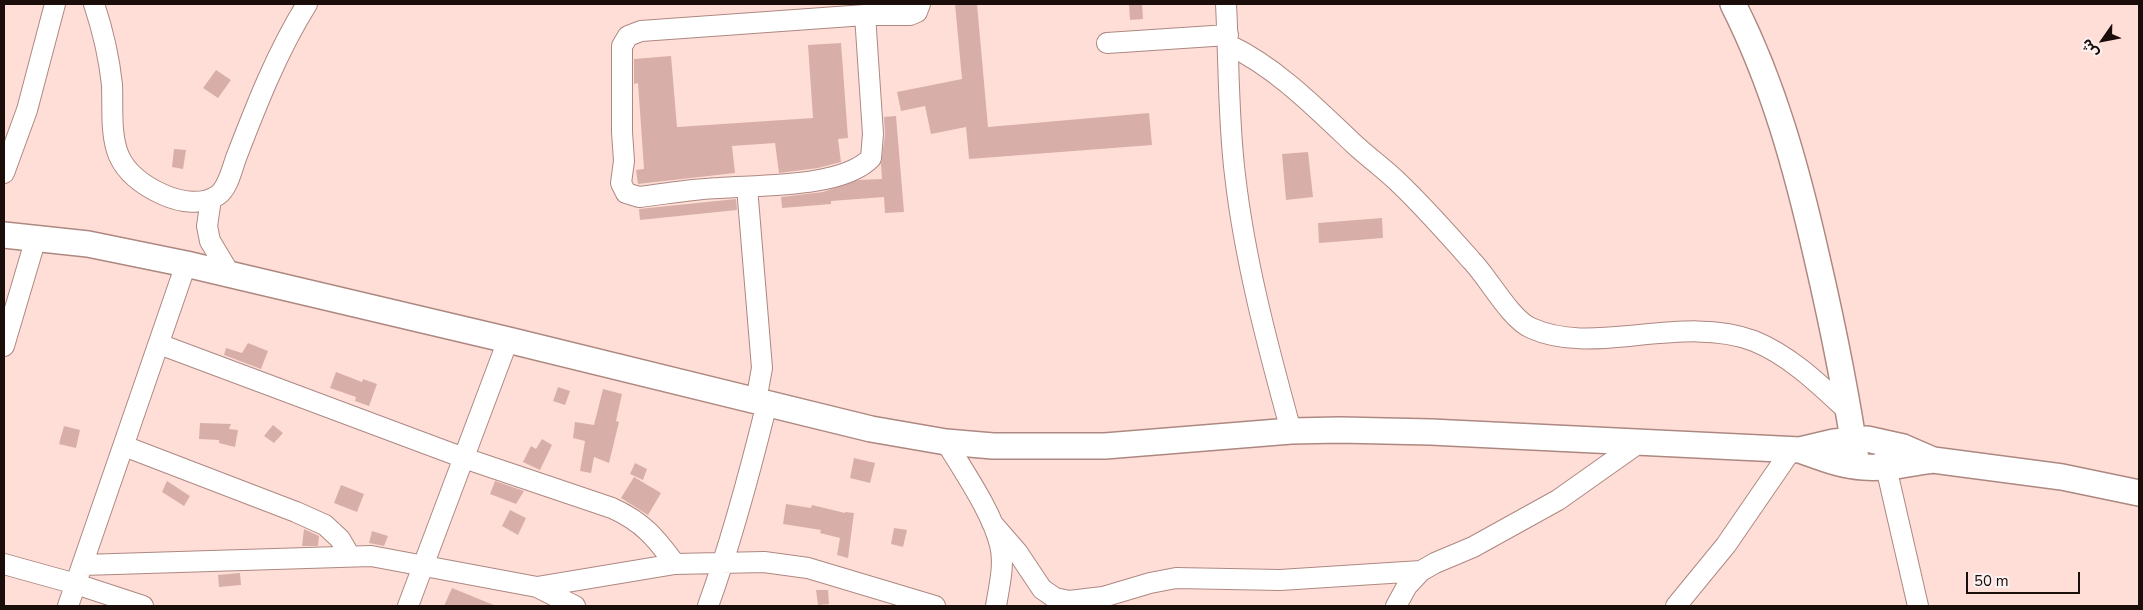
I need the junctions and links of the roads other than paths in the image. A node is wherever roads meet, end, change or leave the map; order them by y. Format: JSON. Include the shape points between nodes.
{"nodes":[{"id":1,"x":55,"y":4,"type":"edge"},
{"id":2,"x":94,"y":4,"type":"edge"},
{"id":3,"x":307,"y":4,"type":"edge"},
{"id":4,"x":920,"y":4,"type":"edge"},
{"id":5,"x":1226,"y":4,"type":"edge"},
{"id":6,"x":1733,"y":4,"type":"edge"},
{"id":7,"x":865,"y":15,"type":"junction"},
{"id":8,"x":1228,"y":40,"type":"junction"},
{"id":9,"x":1107,"y":43,"type":"dead end"},
{"id":10,"x":4,"y":174,"type":"edge"},
{"id":11,"x":747,"y":187,"type":"junction"},
{"id":12,"x":211,"y":199,"type":"junction"},
{"id":13,"x":4,"y":235,"type":"edge"},
{"id":14,"x":36,"y":238,"type":"junction"},
{"id":15,"x":186,"y":264,"type":"junction"},
{"id":16,"x":230,"y":276,"type":"junction"},
{"id":17,"x":508,"y":340,"type":"junction"},
{"id":18,"x":159,"y":344,"type":"junction"},
{"id":19,"x":4,"y":346,"type":"edge"},
{"id":20,"x":762,"y":402,"type":"junction"},
{"id":21,"x":1849,"y":412,"type":"junction"},
{"id":22,"x":1291,"y":432,"type":"junction"},
{"id":23,"x":1853,"y":440,"type":"junction"},
{"id":24,"x":946,"y":442,"type":"junction"},
{"id":25,"x":1640,"y":442,"type":"junction"},
{"id":26,"x":1884,"y":442,"type":"junction"},
{"id":27,"x":124,"y":446,"type":"junction"},
{"id":28,"x":1796,"y":450,"type":"junction"},
{"id":29,"x":464,"y":458,"type":"junction"},
{"id":30,"x":1932,"y":460,"type":"junction"},
{"id":31,"x":1857,"y":466,"type":"junction"},
{"id":32,"x":1886,"y":467,"type":"junction"},
{"id":33,"x":2139,"y":493,"type":"edge"},
{"id":34,"x":992,"y":523,"type":"junction"},
{"id":35,"x":350,"y":556,"type":"junction"},
{"id":36,"x":724,"y":563,"type":"junction"},
{"id":37,"x":4,"y":564,"type":"edge"},
{"id":38,"x":424,"y":564,"type":"junction"},
{"id":39,"x":675,"y":564,"type":"junction"},
{"id":40,"x":83,"y":565,"type":"junction"},
{"id":41,"x":1421,"y":571,"type":"junction"},
{"id":42,"x":76,"y":584,"type":"junction"},
{"id":43,"x":536,"y":587,"type":"junction"},
{"id":44,"x":68,"y":606,"type":"edge"},
{"id":45,"x":143,"y":606,"type":"edge"},
{"id":46,"x":408,"y":606,"type":"edge"},
{"id":47,"x":576,"y":606,"type":"edge"},
{"id":48,"x":708,"y":606,"type":"edge"},
{"id":49,"x":935,"y":606,"type":"edge"},
{"id":50,"x":996,"y":606,"type":"edge"},
{"id":51,"x":1396,"y":606,"type":"edge"},
{"id":52,"x":1676,"y":606,"type":"edge"},
{"id":53,"x":1918,"y":606,"type":"edge"}],
"edges":[{"from":1,"to":10,"type":"street","via":[[27,110]]},
{"from":2,"to":12,"type":"street","via":[[110,63],[114,137],[119,156],[131,173],[176,200],[198,202]]},
{"from":3,"to":12,"type":"street","via":[[287,36],[227,184],[220,194]]},
{"from":4,"to":7,"type":"street","via":[[917,12],[910,16]]},
{"from":5,"to":8,"type":"street"},
{"from":6,"to":21,"type":"main road","via":[[1770,86],[1791,151]]},
{"from":7,"to":11,"type":"street","via":[[872,104],[871,158],[859,167],[815,181]]},
{"from":7,"to":11,"type":"street","via":[[641,31],[623,41],[624,162],[621,183],[626,193],[639,197]]},
{"from":8,"to":9,"type":"street"},
{"from":8,"to":21,"type":"street","via":[[1280,78],[1400,184],[1468,256],[1529,328],[1572,338],[1701,332],[1740,337],[1789,361]]},
{"from":8,"to":22,"type":"street","via":[[1234,173],[1240,216],[1250,272]]},
{"from":11,"to":20,"type":"street"},
{"from":12,"to":16,"type":"street","via":[[206,226],[210,241]]},
{"from":13,"to":14,"type":"main road"},
{"from":14,"to":15,"type":"main road","via":[[88,244]]},
{"from":14,"to":19,"type":"street"},
{"from":15,"to":16,"type":"main road"},
{"from":15,"to":18,"type":"street"},
{"from":16,"to":17,"type":"main road"},
{"from":17,"to":20,"type":"main road"},
{"from":17,"to":29,"type":"street"},
{"from":18,"to":27,"type":"street"},
{"from":18,"to":29,"type":"street"},
{"from":20,"to":24,"type":"main road","via":[[871,429]]},
{"from":20,"to":36,"type":"street","via":[[748,480]]},
{"from":21,"to":23,"type":"main road"},
{"from":22,"to":24,"type":"main road","via":[[1105,446],[993,446]]},
{"from":22,"to":25,"type":"main road","via":[[1431,432]]},
{"from":23,"to":26,"type":"main road"},
{"from":23,"to":28,"type":"main road"},
{"from":23,"to":31,"type":"main road"},
{"from":24,"to":34,"type":"street"},
{"from":25,"to":28,"type":"main road"},
{"from":25,"to":41,"type":"street","via":[[1558,500],[1473,547]]},
{"from":26,"to":30,"type":"main road"},
{"from":26,"to":32,"type":"street"},
{"from":27,"to":35,"type":"street","via":[[324,525],[340,539]]},
{"from":27,"to":40,"type":"street"},
{"from":28,"to":31,"type":"main road"},
{"from":28,"to":52,"type":"street"},
{"from":29,"to":38,"type":"street"},
{"from":29,"to":39,"type":"street","via":[[578,495],[629,516],[652,534]]},
{"from":30,"to":32,"type":"main road"},
{"from":30,"to":33,"type":"main road","via":[[2062,477]]},
{"from":31,"to":32,"type":"main road"},
{"from":32,"to":53,"type":"street"},
{"from":34,"to":41,"type":"street","via":[[1018,553],[1042,590],[1055,598],[1069,601],[1103,597],[1176,578],[1280,580]]},
{"from":34,"to":50,"type":"street","via":[[1001,546],[1002,568]]},
{"from":35,"to":38,"type":"street"},
{"from":35,"to":40,"type":"street"},
{"from":36,"to":39,"type":"street"},
{"from":36,"to":48,"type":"street"},
{"from":36,"to":49,"type":"street","via":[[764,562],[808,568]]},
{"from":37,"to":42,"type":"street"},
{"from":38,"to":43,"type":"street"},
{"from":38,"to":46,"type":"street"},
{"from":39,"to":43,"type":"street"},
{"from":40,"to":42,"type":"street"},
{"from":41,"to":51,"type":"street","via":[[1407,586]]},
{"from":42,"to":44,"type":"street"},
{"from":42,"to":45,"type":"street"},
{"from":43,"to":47,"type":"street"}]}
